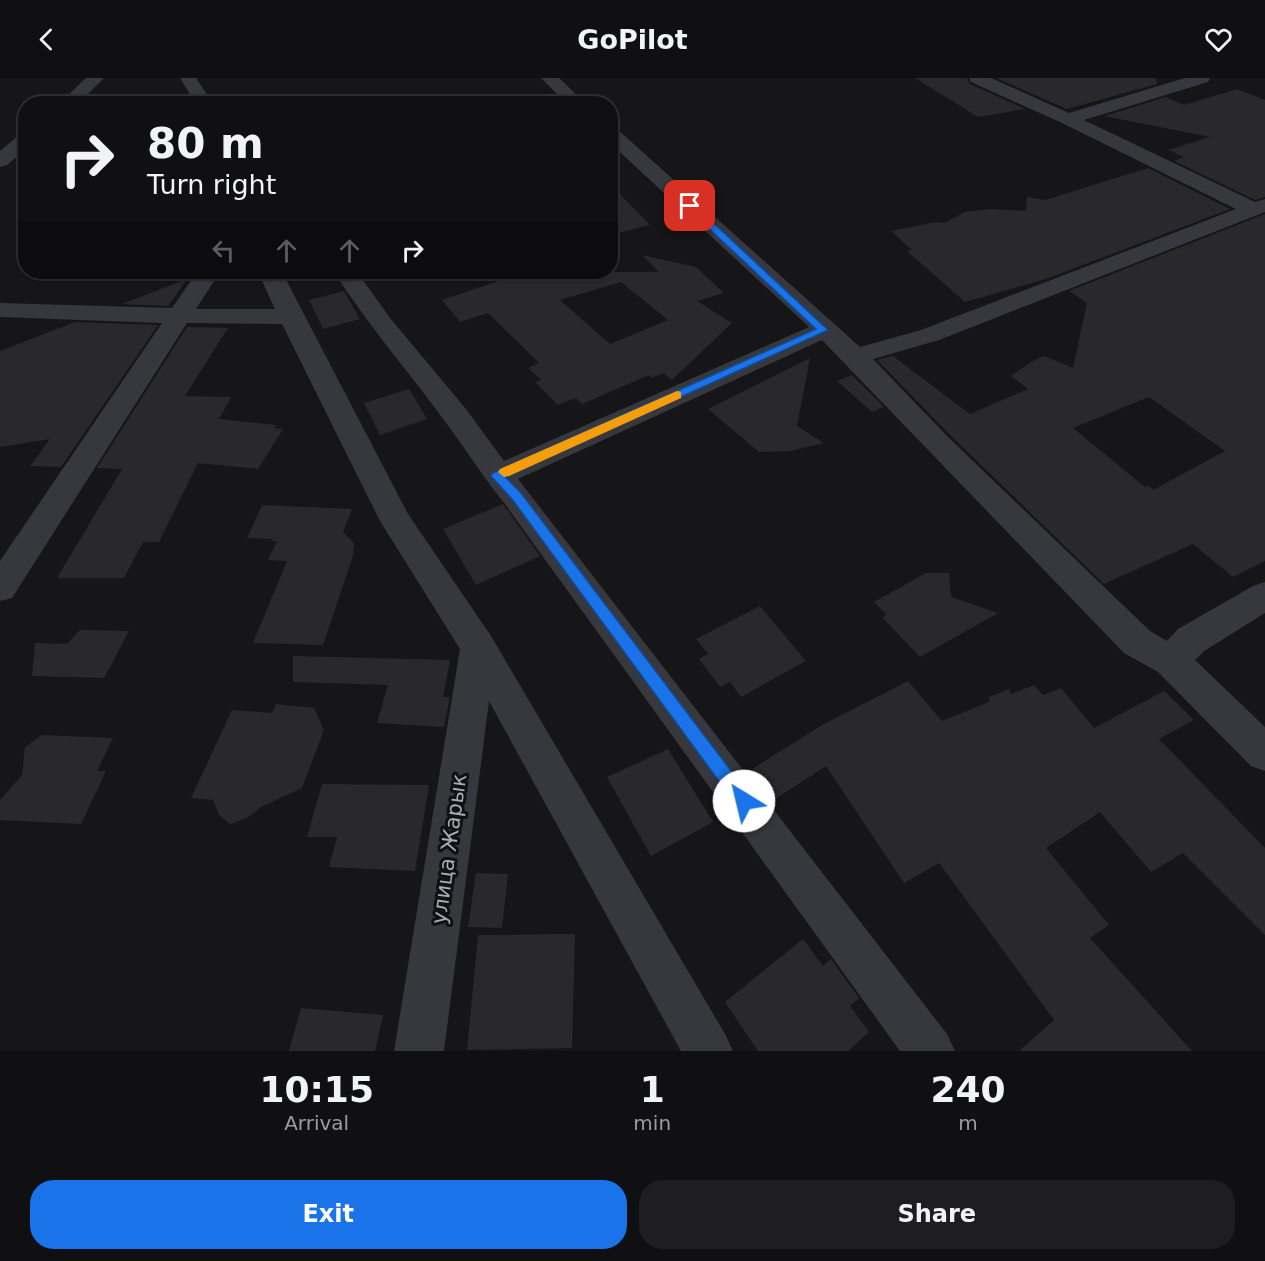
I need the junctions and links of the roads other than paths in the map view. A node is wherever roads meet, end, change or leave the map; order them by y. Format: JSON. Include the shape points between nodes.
{"nodes":[{"id":1,"x":96,"y":78,"type":"edge"},
{"id":2,"x":188,"y":78,"type":"edge"},
{"id":3,"x":549,"y":78,"type":"edge"},
{"id":4,"x":978,"y":78,"type":"edge"},
{"id":5,"x":1202,"y":78,"type":"edge"},
{"id":6,"x":76,"y":96,"type":"edge"},
{"id":7,"x":200,"y":96,"type":"edge"},
{"id":8,"x":569,"y":96,"type":"edge"},
{"id":9,"x":1068,"y":119,"type":"junction"},
{"id":10,"x":618,"y":140,"type":"edge"},
{"id":11,"x":18,"y":146,"type":"edge"},
{"id":12,"x":0,"y":161,"type":"edge"},
{"id":13,"x":1261,"y":207,"type":"edge"},
{"id":14,"x":203,"y":279,"type":"edge"},
{"id":15,"x":273,"y":279,"type":"edge"},
{"id":16,"x":350,"y":279,"type":"edge"},
{"id":17,"x":0,"y":310,"type":"edge"},
{"id":18,"x":179,"y":316,"type":"junction"},
{"id":19,"x":291,"y":317,"type":"junction"},
{"id":20,"x":823,"y":330,"type":"junction"},
{"id":21,"x":855,"y":356,"type":"junction"},
{"id":22,"x":497,"y":476,"type":"junction"},
{"id":23,"x":0,"y":588,"type":"edge"},
{"id":24,"x":1265,"y":596,"type":"edge"},
{"id":25,"x":478,"y":647,"type":"junction"},
{"id":26,"x":1171,"y":661,"type":"junction"},
{"id":27,"x":1265,"y":753,"type":"edge"},
{"id":28,"x":419,"y":1051,"type":"edge"},
{"id":29,"x":708,"y":1051,"type":"edge"},
{"id":30,"x":930,"y":1051,"type":"edge"}],
"edges":[{"from":1,"to":6,"type":"street"},
{"from":2,"to":7,"type":"street"},
{"from":3,"to":8,"type":"street"},
{"from":4,"to":9,"type":"street"},
{"from":5,"to":9,"type":"street"},
{"from":9,"to":13,"type":"street"},
{"from":10,"to":20,"type":"street"},
{"from":11,"to":12,"type":"street"},
{"from":13,"to":21,"type":"street","via":[[930,335]]},
{"from":14,"to":18,"type":"street"},
{"from":15,"to":19,"type":"street"},
{"from":16,"to":22,"type":"street","via":[[448,405]]},
{"from":17,"to":18,"type":"street"},
{"from":18,"to":19,"type":"street"},
{"from":18,"to":23,"type":"street"},
{"from":19,"to":25,"type":"street","via":[[396,521]]},
{"from":20,"to":21,"type":"street"},
{"from":20,"to":22,"type":"street"},
{"from":21,"to":26,"type":"street","via":[[1137,642]]},
{"from":22,"to":30,"type":"street","via":[[516,496]]},
{"from":24,"to":26,"type":"street","via":[[1191,640]]},
{"from":25,"to":28,"type":"street","name":"улица Жарык"},
{"from":25,"to":29,"type":"street"},
{"from":26,"to":27,"type":"street"}]}
